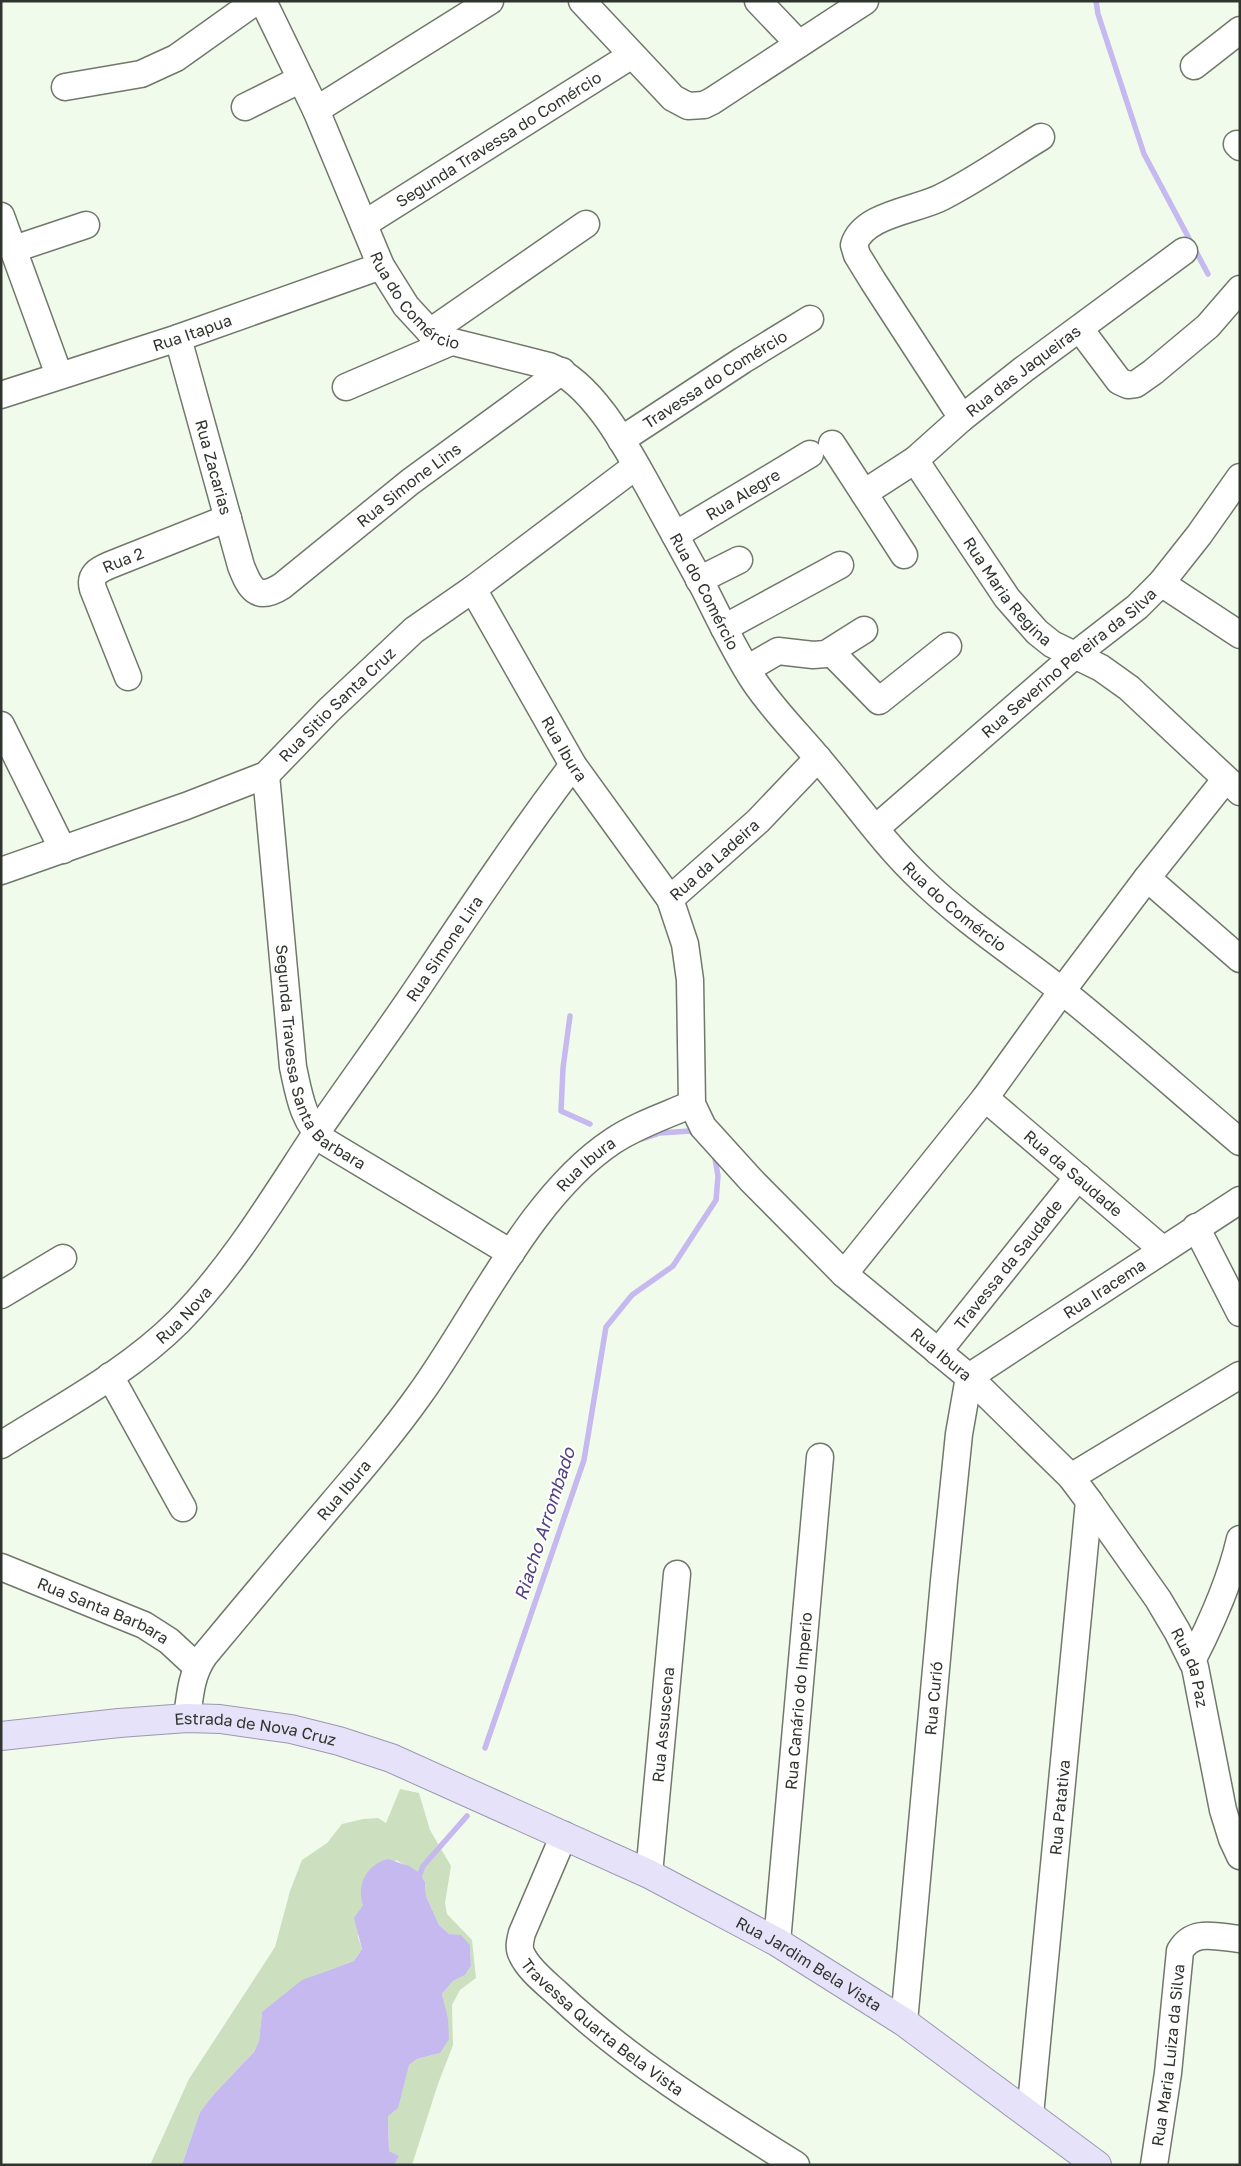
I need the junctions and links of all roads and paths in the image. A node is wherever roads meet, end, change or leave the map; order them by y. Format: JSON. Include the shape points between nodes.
{"nodes":[{"id":1,"x":256,"y":1,"type":"edge"},
{"id":2,"x":263,"y":1,"type":"edge"},
{"id":3,"x":490,"y":1,"type":"edge"},
{"id":4,"x":582,"y":1,"type":"edge"},
{"id":5,"x":758,"y":1,"type":"edge"},
{"id":6,"x":865,"y":1,"type":"edge"},
{"id":7,"x":1240,"y":30,"type":"edge"},
{"id":8,"x":798,"y":44,"type":"junction"},
{"id":9,"x":632,"y":55,"type":"junction"},
{"id":10,"x":1194,"y":66,"type":"dead end"},
{"id":11,"x":301,"y":79,"type":"junction"},
{"id":12,"x":65,"y":87,"type":"dead end"},
{"id":13,"x":244,"y":107,"type":"dead end"},
{"id":14,"x":316,"y":110,"type":"junction"},
{"id":15,"x":1041,"y":137,"type":"dead end"},
{"id":16,"x":1,"y":216,"type":"edge"},
{"id":17,"x":364,"y":224,"type":"junction"},
{"id":18,"x":586,"y":224,"type":"dead end"},
{"id":19,"x":86,"y":225,"type":"dead end"},
{"id":20,"x":1184,"y":250,"type":"dead end"},
{"id":21,"x":11,"y":256,"type":"edge"},
{"id":22,"x":381,"y":266,"type":"junction"},
{"id":23,"x":1240,"y":288,"type":"edge"},
{"id":24,"x":810,"y":319,"type":"dead end"},
{"id":25,"x":1080,"y":329,"type":"junction"},
{"id":26,"x":440,"y":337,"type":"junction"},
{"id":27,"x":178,"y":338,"type":"junction"},
{"id":28,"x":562,"y":371,"type":"junction"},
{"id":29,"x":59,"y":375,"type":"junction"},
{"id":30,"x":346,"y":387,"type":"dead end"},
{"id":31,"x":1,"y":395,"type":"edge"},
{"id":32,"x":962,"y":418,"type":"junction"},
{"id":33,"x":621,"y":440,"type":"junction"},
{"id":34,"x":915,"y":460,"type":"junction"},
{"id":35,"x":636,"y":466,"type":"junction"},
{"id":36,"x":1240,"y":477,"type":"edge"},
{"id":37,"x":864,"y":493,"type":"junction"},
{"id":38,"x":228,"y":518,"type":"junction"},
{"id":39,"x":675,"y":535,"type":"junction"},
{"id":40,"x":904,"y":555,"type":"dead end"},
{"id":41,"x":739,"y":560,"type":"dead end"},
{"id":42,"x":840,"y":565,"type":"dead end"},
{"id":43,"x":699,"y":580,"type":"junction"},
{"id":44,"x":1162,"y":583,"type":"junction"},
{"id":45,"x":473,"y":589,"type":"junction"},
{"id":46,"x":257,"y":592,"type":"joint"},
{"id":47,"x":724,"y":628,"type":"junction"},
{"id":48,"x":864,"y":630,"type":"dead end"},
{"id":49,"x":1240,"y":635,"type":"edge"},
{"id":50,"x":948,"y":646,"type":"dead end"},
{"id":51,"x":831,"y":652,"type":"junction"},
{"id":52,"x":1075,"y":655,"type":"junction"},
{"id":53,"x":747,"y":669,"type":"junction"},
{"id":54,"x":128,"y":677,"type":"dead end"},
{"id":55,"x":1,"y":724,"type":"edge"},
{"id":56,"x":818,"y":758,"type":"junction"},
{"id":57,"x":573,"y":765,"type":"junction"},
{"id":58,"x":266,"y":775,"type":"junction"},
{"id":59,"x":1232,"y":786,"type":"edge"},
{"id":60,"x":876,"y":828,"type":"junction"},
{"id":61,"x":63,"y":850,"type":"junction"},
{"id":62,"x":1,"y":870,"type":"edge"},
{"id":63,"x":1147,"y":878,"type":"junction"},
{"id":64,"x":670,"y":899,"type":"junction"},
{"id":65,"x":1240,"y":959,"type":"edge"},
{"id":66,"x":1062,"y":991,"type":"junction"},
{"id":67,"x":985,"y":1098,"type":"junction"},
{"id":68,"x":692,"y":1104,"type":"junction"},
{"id":69,"x":316,"y":1134,"type":"junction"},
{"id":70,"x":1240,"y":1142,"type":"edge"},
{"id":71,"x":1078,"y":1177,"type":"junction"},
{"id":72,"x":1240,"y":1200,"type":"edge"},
{"id":73,"x":1196,"y":1227,"type":"junction"},
{"id":74,"x":1162,"y":1249,"type":"junction"},
{"id":75,"x":511,"y":1253,"type":"junction"},
{"id":76,"x":63,"y":1258,"type":"dead end"},
{"id":77,"x":844,"y":1274,"type":"junction"},
{"id":78,"x":1,"y":1296,"type":"edge"},
{"id":79,"x":1240,"y":1313,"type":"edge"},
{"id":80,"x":938,"y":1352,"type":"junction"},
{"id":81,"x":1240,"y":1375,"type":"edge"},
{"id":82,"x":110,"y":1376,"type":"junction"},
{"id":83,"x":969,"y":1377,"type":"junction"},
{"id":84,"x":1,"y":1445,"type":"edge"},
{"id":85,"x":820,"y":1457,"type":"dead end"},
{"id":86,"x":1071,"y":1477,"type":"junction"},
{"id":87,"x":1089,"y":1501,"type":"junction"},
{"id":88,"x":182,"y":1508,"type":"dead end"},
{"id":89,"x":1240,"y":1540,"type":"edge"},
{"id":90,"x":1,"y":1567,"type":"edge"},
{"id":91,"x":677,"y":1574,"type":"dead end"},
{"id":92,"x":1192,"y":1661,"type":"junction"},
{"id":93,"x":197,"y":1667,"type":"junction"},
{"id":94,"x":187,"y":1718,"type":"junction"},
{"id":95,"x":1,"y":1736,"type":"edge"},
{"id":96,"x":497,"y":1805,"type":"joint"},
{"id":97,"x":564,"y":1835,"type":"junction"},
{"id":98,"x":1240,"y":1856,"type":"edge"},
{"id":99,"x":650,"y":1874,"type":"junction"},
{"id":100,"x":1240,"y":1939,"type":"edge"},
{"id":101,"x":777,"y":1942,"type":"junction"},
{"id":102,"x":904,"y":2022,"type":"junction"},
{"id":103,"x":1030,"y":2115,"type":"junction"},
{"id":104,"x":796,"y":2165,"type":"edge"},
{"id":105,"x":1097,"y":2165,"type":"edge"},
{"id":106,"x":1154,"y":2165,"type":"edge"}],
"edges":[{"from":1,"to":12,"type":"street","via":[[176,58],[141,74]]},
{"from":2,"to":11,"type":"street","name":"Rua do Comércio"},
{"from":3,"to":14,"type":"street"},
{"from":4,"to":9,"type":"street"},
{"from":5,"to":8,"type":"street"},
{"from":6,"to":8,"type":"street"},
{"from":7,"to":10,"type":"street"},
{"from":8,"to":9,"type":"street","via":[[704,105],[688,106],[673,98]]},
{"from":9,"to":17,"type":"street","name":"Segunda Travessa do Comércio"},
{"from":11,"to":13,"type":"street"},
{"from":11,"to":14,"type":"street","name":"Rua do Comércio"},
{"from":14,"to":17,"type":"street","name":"Rua do Comércio"},
{"from":15,"to":32,"type":"street","via":[[941,198],[895,213],[862,232],[855,241],[855,249],[873,281]]},
{"from":16,"to":21,"type":"street"},
{"from":17,"to":22,"type":"street","name":"Rua do Comércio"},
{"from":18,"to":26,"type":"street"},
{"from":19,"to":21,"type":"street"},
{"from":20,"to":25,"type":"street","name":"Rua das Jaqueiras"},
{"from":21,"to":29,"type":"street"},
{"from":22,"to":26,"type":"street","name":"Rua do Comércio","via":[[406,306]]},
{"from":22,"to":27,"type":"street","name":"Rua Itapua"},
{"from":23,"to":25,"type":"street","via":[[1208,326],[1136,384],[1128,385],[1119,380]]},
{"from":24,"to":33,"type":"street","name":"Travessa do Comércio"},
{"from":25,"to":32,"type":"street","name":"Rua das Jaqueiras"},
{"from":26,"to":28,"type":"street","name":"Rua do Comércio"},
{"from":26,"to":30,"type":"street"},
{"from":27,"to":29,"type":"street","name":"Rua Itapua"},
{"from":27,"to":38,"type":"street","name":"Rua Zacarias"},
{"from":28,"to":33,"type":"street","name":"Rua do Comércio","via":[[582,390]]},
{"from":28,"to":46,"type":"street","name":"Rua Simone Lins","via":[[410,482],[282,586],[266,594]]},
{"from":29,"to":31,"type":"street","name":"Rua Itapua"},
{"from":32,"to":34,"type":"street","name":"Rua das Jaqueiras"},
{"from":33,"to":35,"type":"street","name":"Rua do Comércio"},
{"from":34,"to":37,"type":"street","name":"Rua das Jaqueiras"},
{"from":34,"to":52,"type":"street","name":"Rua Maria Regina","via":[[1021,616],[1044,638]]},
{"from":35,"to":39,"type":"street","name":"Rua do Comércio"},
{"from":35,"to":45,"type":"street","name":"Rua Sitio Santa Cruz"},
{"from":36,"to":44,"type":"street","name":"Rua Severino Pereira da Silva"},
{"from":37,"to":39,"type":"street","name":"Rua Alegre","via":[[821,449]]},
{"from":37,"to":40,"type":"street"},
{"from":38,"to":46,"type":"street","name":"Rua Zacarias","via":[[245,575]]},
{"from":38,"to":54,"type":"street","name":"Rua 2","via":[[102,568],[94,575],[93,588]]},
{"from":39,"to":43,"type":"street","name":"Rua do Comércio"},
{"from":41,"to":43,"type":"street"},
{"from":42,"to":47,"type":"street"},
{"from":43,"to":47,"type":"street","name":"Rua do Comércio"},
{"from":44,"to":49,"type":"street"},
{"from":44,"to":52,"type":"street","name":"Rua Severino Pereira da Silva","via":[[1124,618]]},
{"from":45,"to":57,"type":"street","name":"Rua Ibura"},
{"from":45,"to":58,"type":"street","name":"Rua Sitio Santa Cruz","via":[[414,630]]},
{"from":47,"to":53,"type":"street","name":"Rua do Comércio"},
{"from":48,"to":51,"type":"street"},
{"from":50,"to":51,"type":"street","via":[[879,700]]},
{"from":51,"to":53,"type":"street","via":[[813,656],[778,651]]},
{"from":52,"to":59,"type":"street","name":"Rua Maria Regina","via":[[1112,674],[1129,688]]},
{"from":52,"to":60,"type":"street","name":"Rua Severino Pereira da Silva"},
{"from":53,"to":56,"type":"street","name":"Rua do Comércio","via":[[772,706]]},
{"from":55,"to":61,"type":"street"},
{"from":56,"to":60,"type":"street","name":"Rua do Comércio"},
{"from":56,"to":64,"type":"street","name":"Rua da Ladeira","via":[[758,821]]},
{"from":57,"to":64,"type":"street","name":"Rua Ibura"},
{"from":57,"to":69,"type":"street","name":"Rua Simone Lira","via":[[522,833]]},
{"from":58,"to":61,"type":"street","name":"Rua Sitio Santa Cruz"},
{"from":58,"to":69,"type":"street","name":"Segunda Travessa Santa Barbara","via":[[293,1067],[301,1103]]},
{"from":59,"to":63,"type":"street"},
{"from":60,"to":66,"type":"street","name":"Rua do Comércio","via":[[887,845],[922,881]]},
{"from":61,"to":62,"type":"street","name":"Rua Sitio Santa Cruz"},
{"from":63,"to":65,"type":"street"},
{"from":63,"to":66,"type":"street"},
{"from":64,"to":68,"type":"street","name":"Rua da Ladeira","via":[[685,944],[690,980]]},
{"from":66,"to":67,"type":"street"},
{"from":66,"to":70,"type":"street","name":"Rua do Comércio"},
{"from":67,"to":71,"type":"street","name":"Rua da Saudade"},
{"from":67,"to":77,"type":"street"},
{"from":68,"to":75,"type":"street","name":"Rua Ibura","via":[[628,1132],[600,1151],[566,1182]]},
{"from":68,"to":77,"type":"street","name":"Rua Ibura","via":[[698,1120],[715,1140]]},
{"from":69,"to":75,"type":"street","name":"Segunda Travessa Santa Barbara"},
{"from":69,"to":82,"type":"street","name":"Rua Nova","via":[[262,1218],[190,1310],[158,1341]]},
{"from":71,"to":74,"type":"street","name":"Rua da Saudade"},
{"from":71,"to":80,"type":"street","name":"Travessa da Saudade"},
{"from":72,"to":73,"type":"street","name":"Rua Iracema"},
{"from":73,"to":74,"type":"street","name":"Rua Iracema"},
{"from":73,"to":79,"type":"street"},
{"from":74,"to":83,"type":"street","name":"Rua Iracema"},
{"from":75,"to":93,"type":"street","name":"Rua Ibura","via":[[420,1394]]},
{"from":76,"to":78,"type":"street"},
{"from":77,"to":80,"type":"street","name":"Rua Ibura"},
{"from":80,"to":83,"type":"street","name":"Rua Ibura"},
{"from":81,"to":86,"type":"street"},
{"from":82,"to":84,"type":"street","name":"Rua Nova"},
{"from":82,"to":88,"type":"street"},
{"from":83,"to":86,"type":"street","name":"Rua Ibura"},
{"from":83,"to":102,"type":"street","name":"Rua Curió","via":[[944,1581]]},
{"from":85,"to":101,"type":"street","name":"Rua Canário do Imperio"},
{"from":86,"to":87,"type":"street","name":"Rua Ibura"},
{"from":87,"to":92,"type":"street","name":"Rua da Paz","via":[[1158,1599]]},
{"from":87,"to":103,"type":"street","name":"Rua Patativa"},
{"from":89,"to":92,"type":"street","via":[[1235,1561]]},
{"from":90,"to":93,"type":"street","name":"Rua Santa Barbara","via":[[144,1625],[169,1641]]},
{"from":91,"to":99,"type":"street","name":"Rua Assuscena"},
{"from":92,"to":98,"type":"street","name":"Rua da Paz","via":[[1200,1685],[1223,1810]]},
{"from":93,"to":94,"type":"street","name":"Rua Ibura","via":[[190,1689]]},
{"from":94,"to":95,"type":"main road","name":"Estrada de Nova Cruz"},
{"from":94,"to":96,"type":"main road","name":"Estrada de Nova Cruz","via":[[260,1723],[339,1741],[391,1758]]},
{"from":96,"to":97,"type":"main road","name":"Rua Jardim Bela Vista"},
{"from":97,"to":99,"type":"main road","name":"Rua Jardim Bela Vista"},
{"from":97,"to":104,"type":"street","name":"Travessa Quarta Bela Vista","via":[[522,1933],[519,1948],[523,1958],[568,2003],[646,2066],[682,2093]]},
{"from":99,"to":101,"type":"main road","name":"Rua Jardim Bela Vista"},
{"from":100,"to":106,"type":"street","name":"Rua Maria Luiza da Silva","via":[[1197,1936],[1187,1940],[1180,1951],[1168,2073]]},
{"from":101,"to":102,"type":"main road","name":"Rua Jardim Bela Vista"},
{"from":102,"to":103,"type":"main road","name":"Rua Jardim Bela Vista"},
{"from":103,"to":105,"type":"main road","name":"Rua Jardim Bela Vista"}]}
